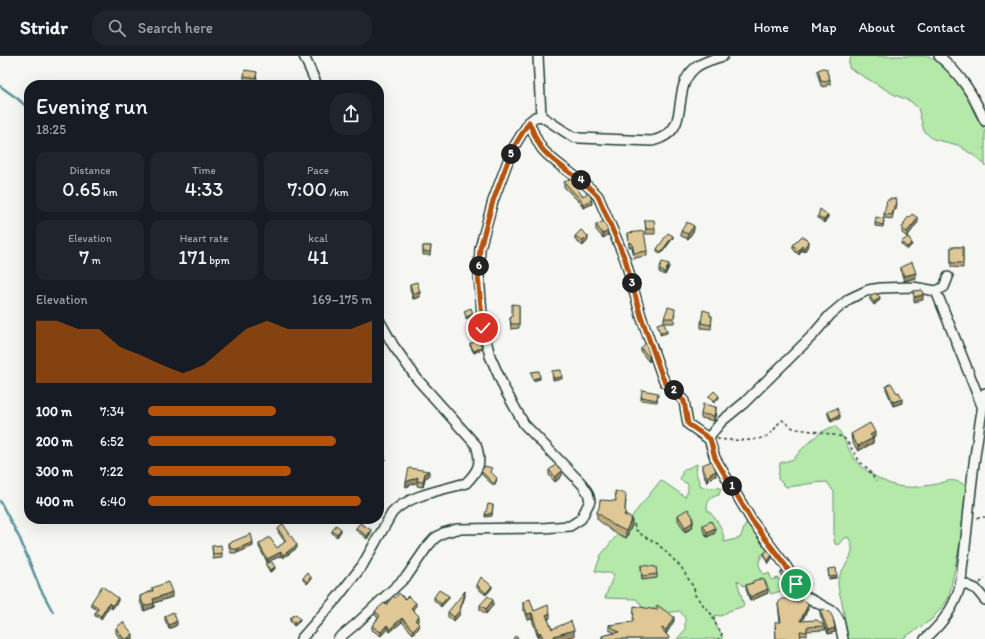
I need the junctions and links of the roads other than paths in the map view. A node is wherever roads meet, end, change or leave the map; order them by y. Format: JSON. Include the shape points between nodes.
{"nodes":[{"id":1,"x":304,"y":56,"type":"edge"},
{"id":2,"x":538,"y":56,"type":"edge"},
{"id":3,"x":723,"y":56,"type":"edge"},
{"id":4,"x":939,"y":56,"type":"edge"},
{"id":5,"x":315,"y":80,"type":"edge"},
{"id":6,"x":541,"y":116,"type":"junction"},
{"id":7,"x":985,"y":121,"type":"edge"},
{"id":8,"x":529,"y":122,"type":"junction"},
{"id":9,"x":948,"y":277,"type":"dead end"},
{"id":10,"x":936,"y":291,"type":"junction"},
{"id":11,"x":384,"y":329,"type":"edge"},
{"id":12,"x":985,"y":393,"type":"edge"},
{"id":13,"x":983,"y":407,"type":"junction"},
{"id":14,"x":709,"y":438,"type":"junction"},
{"id":15,"x":960,"y":582,"type":"junction"},
{"id":16,"x":985,"y":600,"type":"edge"},
{"id":17,"x":301,"y":639,"type":"edge"},
{"id":18,"x":338,"y":639,"type":"edge"},
{"id":19,"x":843,"y":639,"type":"edge"},
{"id":20,"x":924,"y":639,"type":"edge"}],
"edges":[{"from":1,"to":5,"type":"street"},
{"from":2,"to":6,"type":"street"},
{"from":3,"to":6,"type":"street","via":[[698,66],[686,79],[676,125],[660,139],[652,141],[573,137]]},
{"from":4,"to":7,"type":"street","via":[[965,83]]},
{"from":6,"to":8,"type":"street"},
{"from":8,"to":14,"type":"street","via":[[542,148],[598,196],[625,259],[662,376],[684,401],[688,424]]},
{"from":8,"to":18,"type":"street","via":[[512,150],[493,201],[480,248],[478,275],[483,328],[490,356],[524,424],[582,484],[590,501],[580,519],[570,526],[456,529],[443,532],[427,547],[407,576]]},
{"from":9,"to":10,"type":"street","via":[[944,287]]},
{"from":10,"to":13,"type":"street"},
{"from":10,"to":14,"type":"street","via":[[913,287],[881,288],[868,290],[849,299],[830,315],[744,403],[725,418]]},
{"from":11,"to":17,"type":"street","via":[[418,380],[476,445],[480,457],[478,467],[466,483],[408,500],[398,506],[362,566]]},
{"from":12,"to":13,"type":"street"},
{"from":13,"to":15,"type":"street","via":[[971,482],[969,520]]},
{"from":14,"to":19,"type":"street","via":[[715,458],[752,521],[786,566],[803,595],[834,612],[840,620]]},
{"from":15,"to":16,"type":"street","via":[[976,589]]},
{"from":15,"to":20,"type":"street","via":[[949,611],[935,630]]}]}
